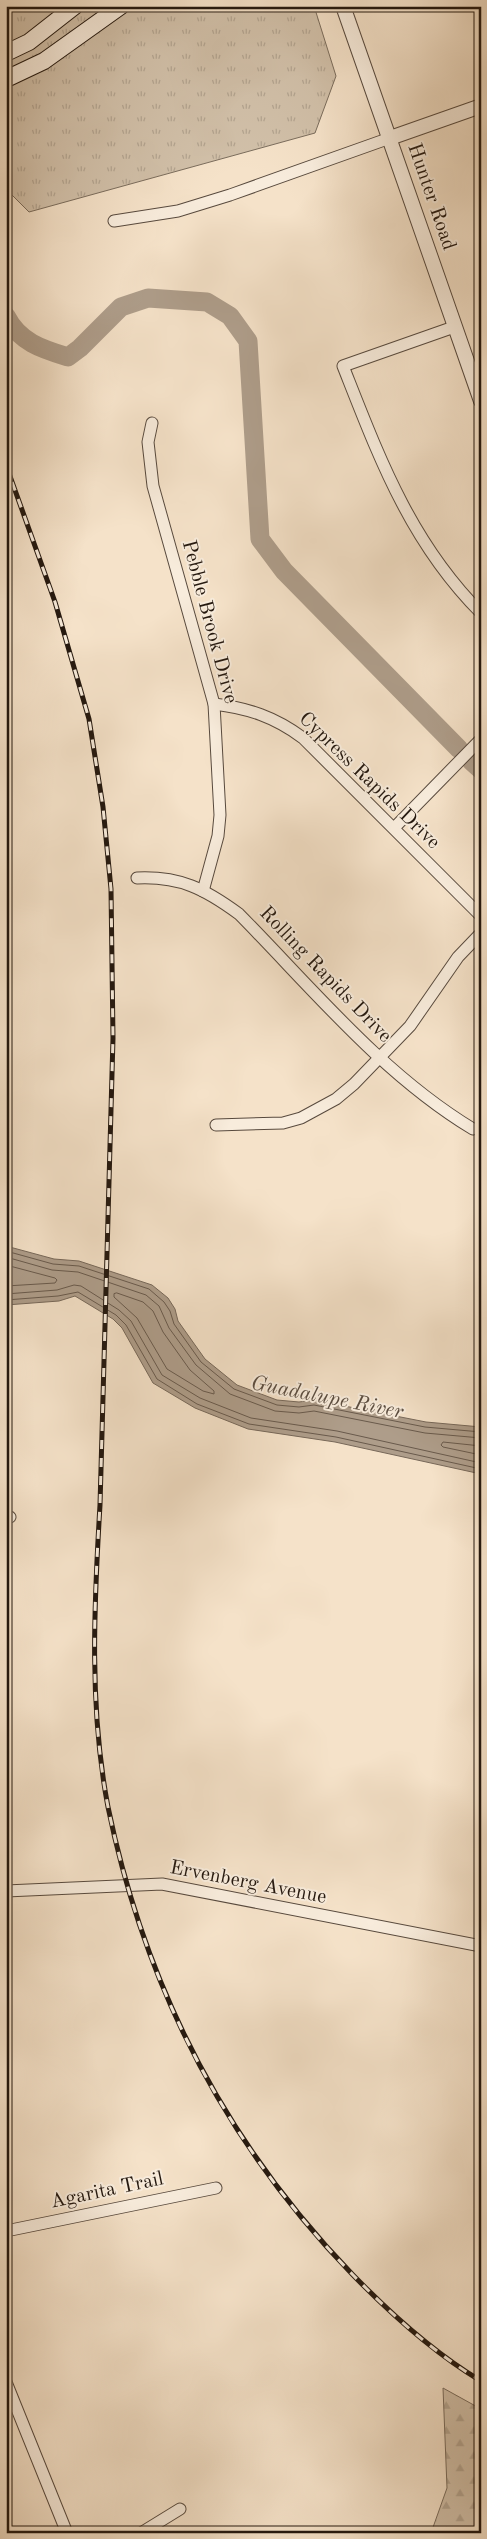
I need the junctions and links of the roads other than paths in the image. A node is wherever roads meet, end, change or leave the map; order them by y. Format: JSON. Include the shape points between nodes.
{"nodes":[{"id":1,"x":75,"y":6,"type":"edge"},
{"id":2,"x":121,"y":6,"type":"edge"},
{"id":3,"x":343,"y":6,"type":"edge"},
{"id":4,"x":6,"y":53,"type":"edge"},
{"id":5,"x":6,"y":79,"type":"edge"},
{"id":6,"x":481,"y":106,"type":"edge"},
{"id":7,"x":390,"y":138,"type":"junction"},
{"id":8,"x":114,"y":221,"type":"dead end"},
{"id":9,"x":454,"y":327,"type":"junction"},
{"id":10,"x":481,"y":401,"type":"edge"},
{"id":11,"x":152,"y":423,"type":"dead end"},
{"id":12,"x":481,"y":612,"type":"edge"},
{"id":13,"x":214,"y":704,"type":"junction"},
{"id":14,"x":481,"y":739,"type":"edge"},
{"id":15,"x":394,"y":828,"type":"junction"},
{"id":16,"x":137,"y":878,"type":"dead end"},
{"id":17,"x":203,"y":891,"type":"junction"},
{"id":18,"x":481,"y":916,"type":"edge"},
{"id":19,"x":481,"y":932,"type":"edge"},
{"id":20,"x":378,"y":1057,"type":"junction"},
{"id":21,"x":216,"y":1125,"type":"dead end"},
{"id":22,"x":472,"y":1129,"type":"dead end"},
{"id":23,"x":6,"y":1891,"type":"edge"},
{"id":24,"x":481,"y":1946,"type":"edge"},
{"id":25,"x":216,"y":2188,"type":"dead end"},
{"id":26,"x":6,"y":2231,"type":"edge"},
{"id":27,"x":6,"y":2382,"type":"edge"},
{"id":28,"x":180,"y":2509,"type":"dead end"},
{"id":29,"x":67,"y":2533,"type":"edge"},
{"id":30,"x":141,"y":2533,"type":"edge"}],
"edges":[{"from":1,"to":4,"type":"main road","via":[[29,42]]},
{"from":2,"to":5,"type":"main road","via":[[44,61]]},
{"from":3,"to":7,"type":"street","name":"Hunter Road"},
{"from":6,"to":7,"type":"street"},
{"from":7,"to":8,"type":"street","via":[[178,211]]},
{"from":7,"to":9,"type":"street","name":"Hunter Road"},
{"from":9,"to":10,"type":"street","name":"Hunter Road"},
{"from":9,"to":12,"type":"street","via":[[343,366],[384,469],[412,525],[435,560]]},
{"from":11,"to":13,"type":"street","name":"Pebble Brook Drive","via":[[148,442],[152,486]]},
{"from":13,"to":15,"type":"street","name":"Cypress Rapids Drive","via":[[259,712],[289,727]]},
{"from":13,"to":17,"type":"street","name":"Pebble Brook Drive","via":[[220,815],[218,836]]},
{"from":14,"to":15,"type":"street"},
{"from":15,"to":18,"type":"street","name":"Cypress Rapids Drive"},
{"from":16,"to":17,"type":"street","name":"Rolling Rapids Drive","via":[[162,877]]},
{"from":17,"to":20,"type":"street","name":"Rolling Rapids Drive","via":[[240,914]]},
{"from":19,"to":20,"type":"street","via":[[458,957],[410,1026]]},
{"from":20,"to":21,"type":"street","via":[[336,1099],[301,1118],[283,1123]]},
{"from":20,"to":22,"type":"street","name":"Rolling Rapids Drive","via":[[432,1103]]},
{"from":23,"to":24,"type":"street","name":"Ervenberg Avenue","via":[[162,1884]]},
{"from":25,"to":26,"type":"street","name":"Agarita Trail"},
{"from":27,"to":29,"type":"street"},
{"from":28,"to":30,"type":"street"}]}
